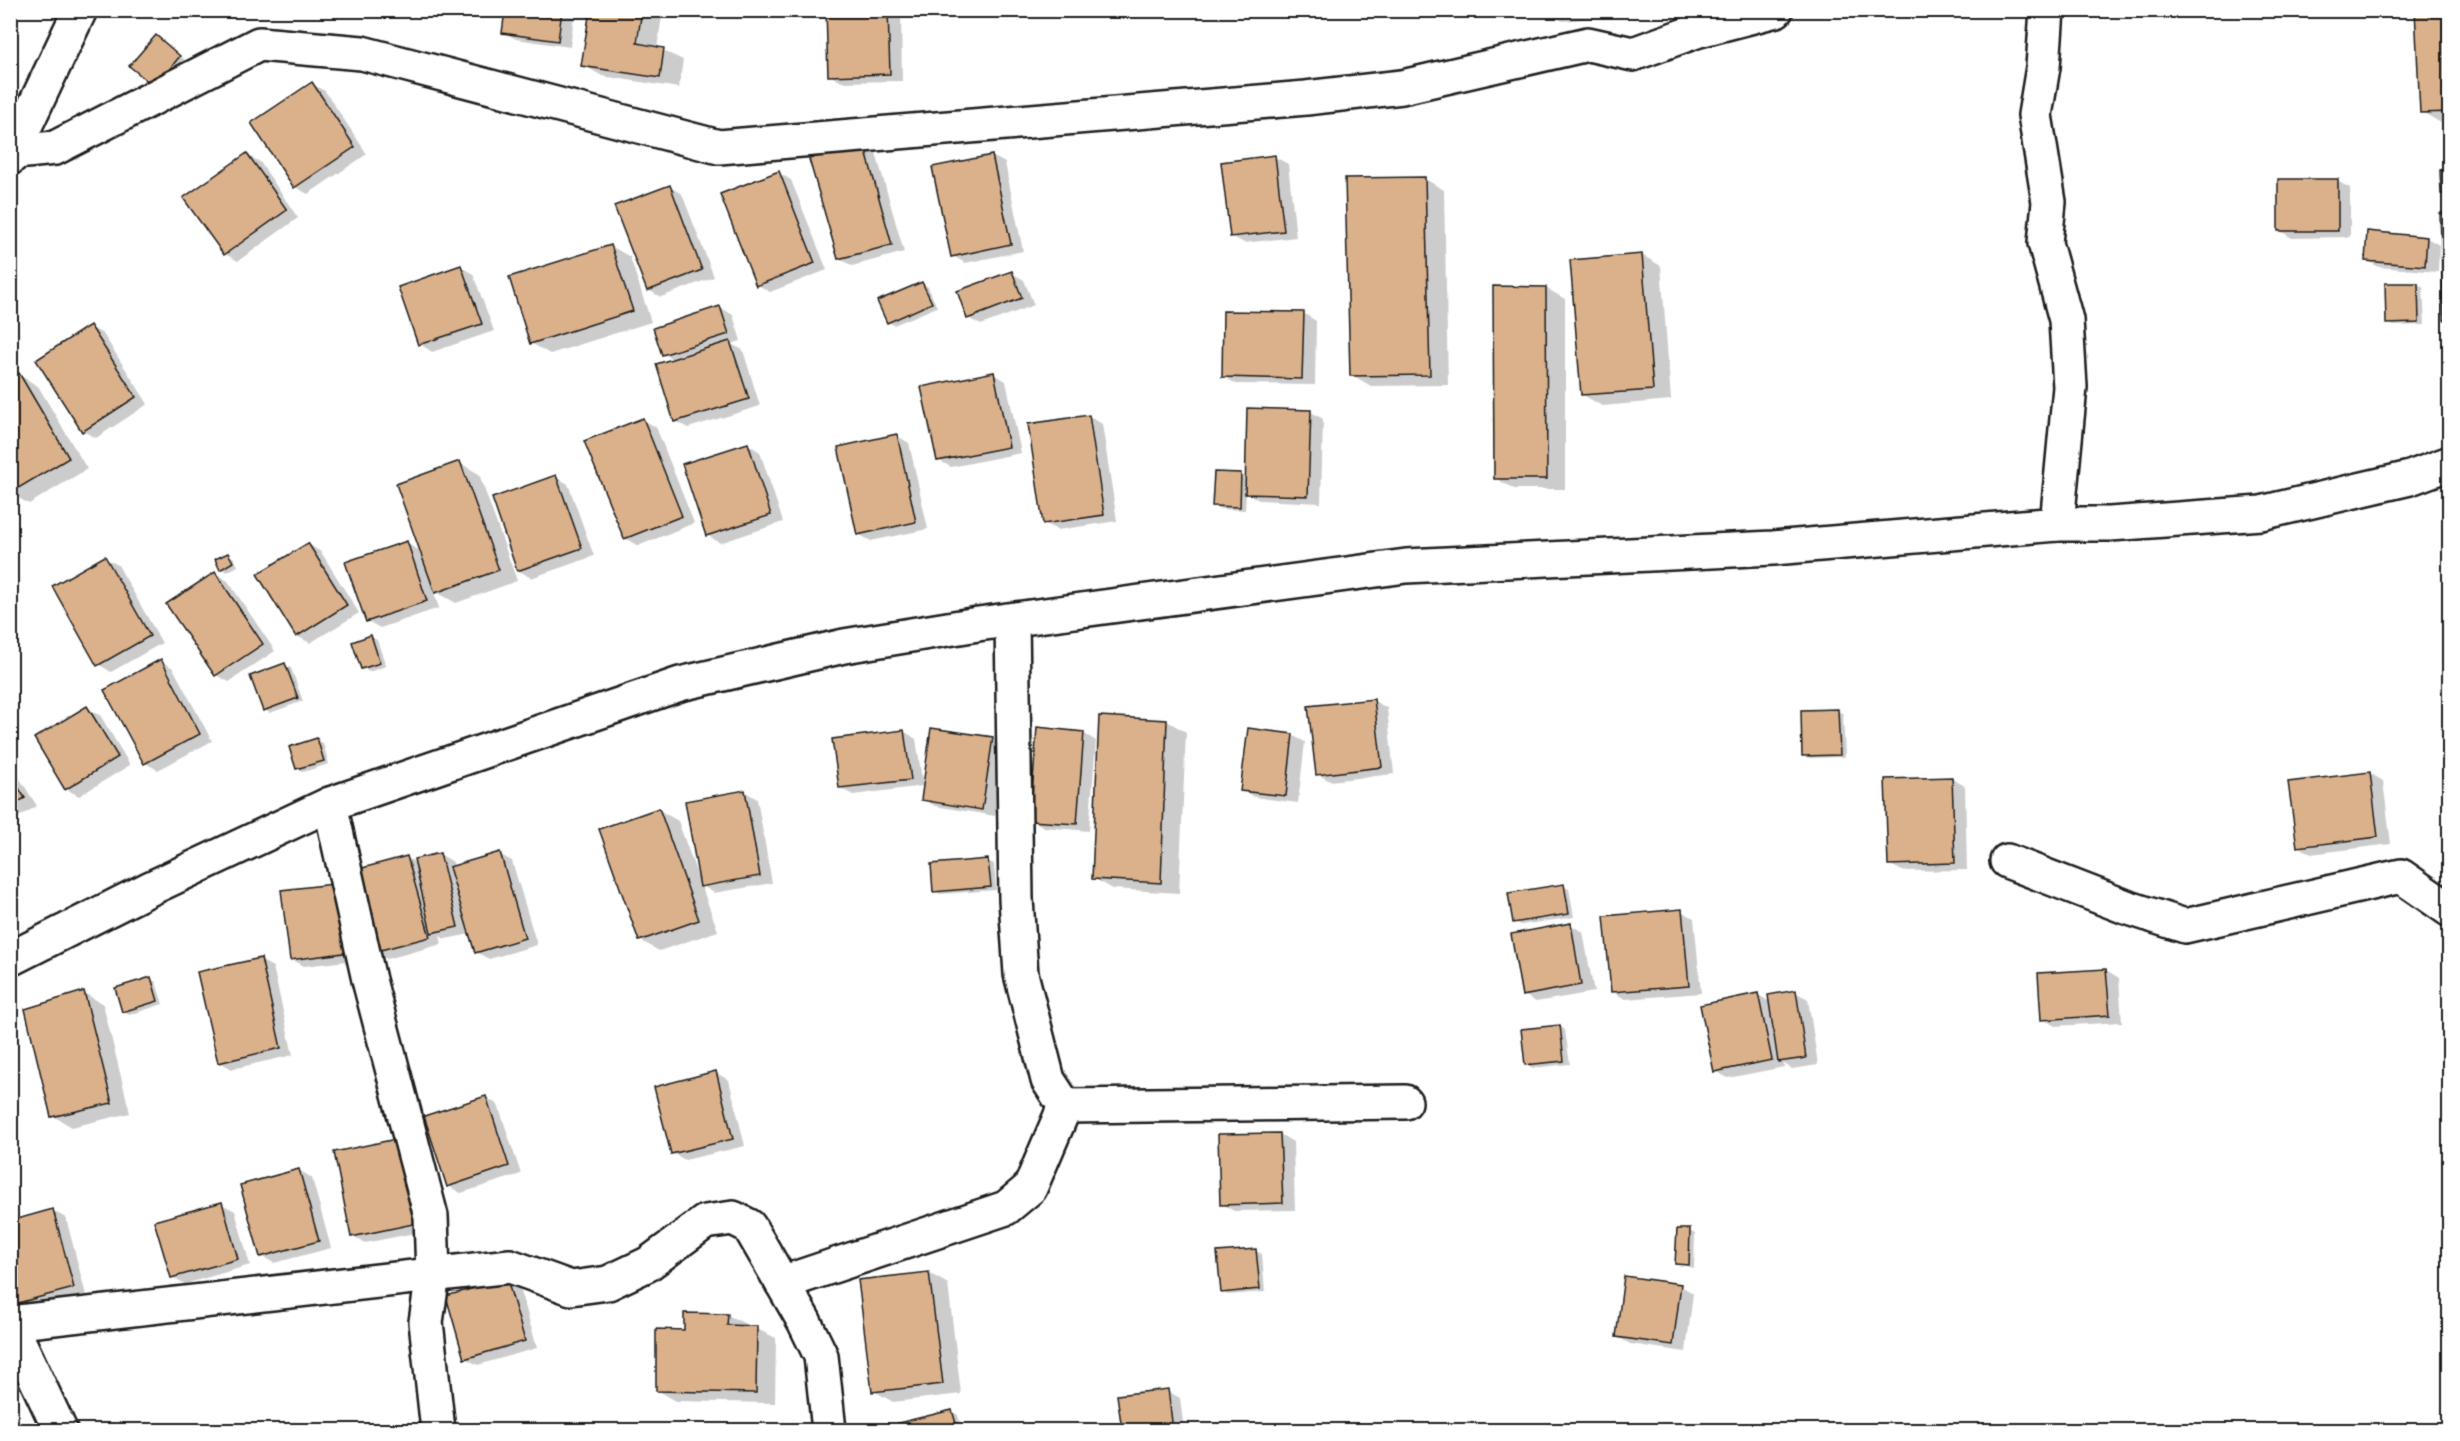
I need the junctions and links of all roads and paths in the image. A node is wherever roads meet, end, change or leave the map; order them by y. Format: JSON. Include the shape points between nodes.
{"nodes":[{"id":1,"x":80,"y":10,"type":"edge"},
{"id":2,"x":1776,"y":10,"type":"edge"},
{"id":3,"x":2047,"y":10,"type":"edge"},
{"id":4,"x":13,"y":155,"type":"edge"},
{"id":5,"x":2450,"y":463,"type":"edge"},
{"id":6,"x":2057,"y":524,"type":"junction"},
{"id":7,"x":1012,"y":620,"type":"junction"},
{"id":8,"x":330,"y":804,"type":"junction"},
{"id":9,"x":2007,"y":861,"type":"dead end"},
{"id":10,"x":2450,"y":910,"type":"edge"},
{"id":11,"x":10,"y":959,"type":"edge"},
{"id":12,"x":1405,"y":1101,"type":"dead end"},
{"id":13,"x":1065,"y":1106,"type":"junction"},
{"id":14,"x":434,"y":1274,"type":"junction"},
{"id":15,"x":782,"y":1283,"type":"junction"},
{"id":16,"x":10,"y":1323,"type":"edge"},
{"id":17,"x":60,"y":1431,"type":"edge"},
{"id":18,"x":438,"y":1431,"type":"edge"},
{"id":19,"x":830,"y":1431,"type":"edge"}],
"edges":[{"from":1,"to":4,"type":"street"},
{"from":2,"to":4,"type":"street","via":[[1699,30],[1633,54],[1587,44],[1402,87],[719,147],[362,53],[259,44],[56,147]]},
{"from":3,"to":6,"type":"street","via":[[2035,115],[2049,202],[2045,243],[2066,320],[2070,387]]},
{"from":5,"to":6,"type":"street","via":[[2410,478],[2260,513]]},
{"from":6,"to":7,"type":"street","via":[[1773,548],[1406,566]]},
{"from":7,"to":8,"type":"street","via":[[844,646],[680,684]]},
{"from":7,"to":13,"type":"street","via":[[1016,899],[1021,974],[1048,1080]]},
{"from":8,"to":11,"type":"street"},
{"from":8,"to":14,"type":"street","via":[[369,980],[430,1216]]},
{"from":9,"to":10,"type":"street","via":[[2185,926],[2401,876]]},
{"from":12,"to":13,"type":"street"},
{"from":13,"to":15,"type":"street","via":[[1030,1188],[1006,1208]]},
{"from":14,"to":15,"type":"street","via":[[510,1266],[571,1288],[608,1283],[648,1264],[705,1222],[733,1218],[749,1226]]},
{"from":14,"to":16,"type":"street"},
{"from":14,"to":18,"type":"street","via":[[426,1322]]},
{"from":15,"to":19,"type":"street","via":[[821,1356]]},
{"from":16,"to":17,"type":"street"}]}
